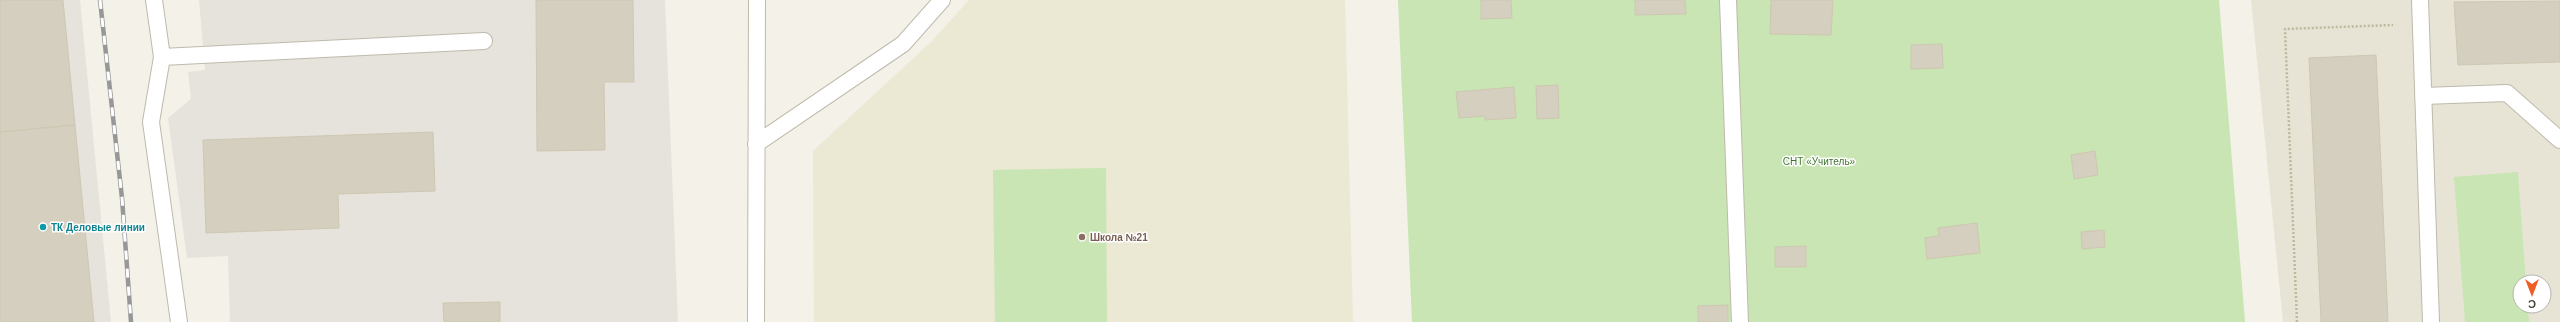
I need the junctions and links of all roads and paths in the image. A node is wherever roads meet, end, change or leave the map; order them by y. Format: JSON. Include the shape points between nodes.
{"nodes":[{"id":1,"x":154,"y":0,"type":"edge"},
{"id":2,"x":757,"y":0,"type":"edge"},
{"id":3,"x":942,"y":0,"type":"edge"},
{"id":4,"x":1728,"y":0,"type":"edge"},
{"id":5,"x":2420,"y":0,"type":"edge"},
{"id":6,"x":2394,"y":25,"type":"dead end"},
{"id":7,"x":484,"y":41,"type":"dead end"},
{"id":8,"x":162,"y":57,"type":"junction"},
{"id":9,"x":2423,"y":96,"type":"junction"},
{"id":10,"x":2560,"y":140,"type":"edge"},
{"id":11,"x":756,"y":144,"type":"junction"},
{"id":12,"x":179,"y":322,"type":"edge"},
{"id":13,"x":756,"y":322,"type":"edge"},
{"id":14,"x":1740,"y":322,"type":"edge"},
{"id":15,"x":2297,"y":322,"type":"edge"},
{"id":16,"x":2431,"y":322,"type":"edge"}],
"edges":[{"from":1,"to":8,"type":"lane"},
{"from":2,"to":11,"type":"lane"},
{"from":3,"to":11,"type":"lane","via":[[903,44]]},
{"from":4,"to":14,"type":"lane"},
{"from":5,"to":9,"type":"lane"},
{"from":6,"to":15,"type":"path","via":[[2285,29]]},
{"from":7,"to":8,"type":"lane"},
{"from":8,"to":12,"type":"lane","via":[[151,122]]},
{"from":9,"to":10,"type":"lane","via":[[2507,93]]},
{"from":9,"to":16,"type":"lane"},
{"from":11,"to":13,"type":"lane"}]}
